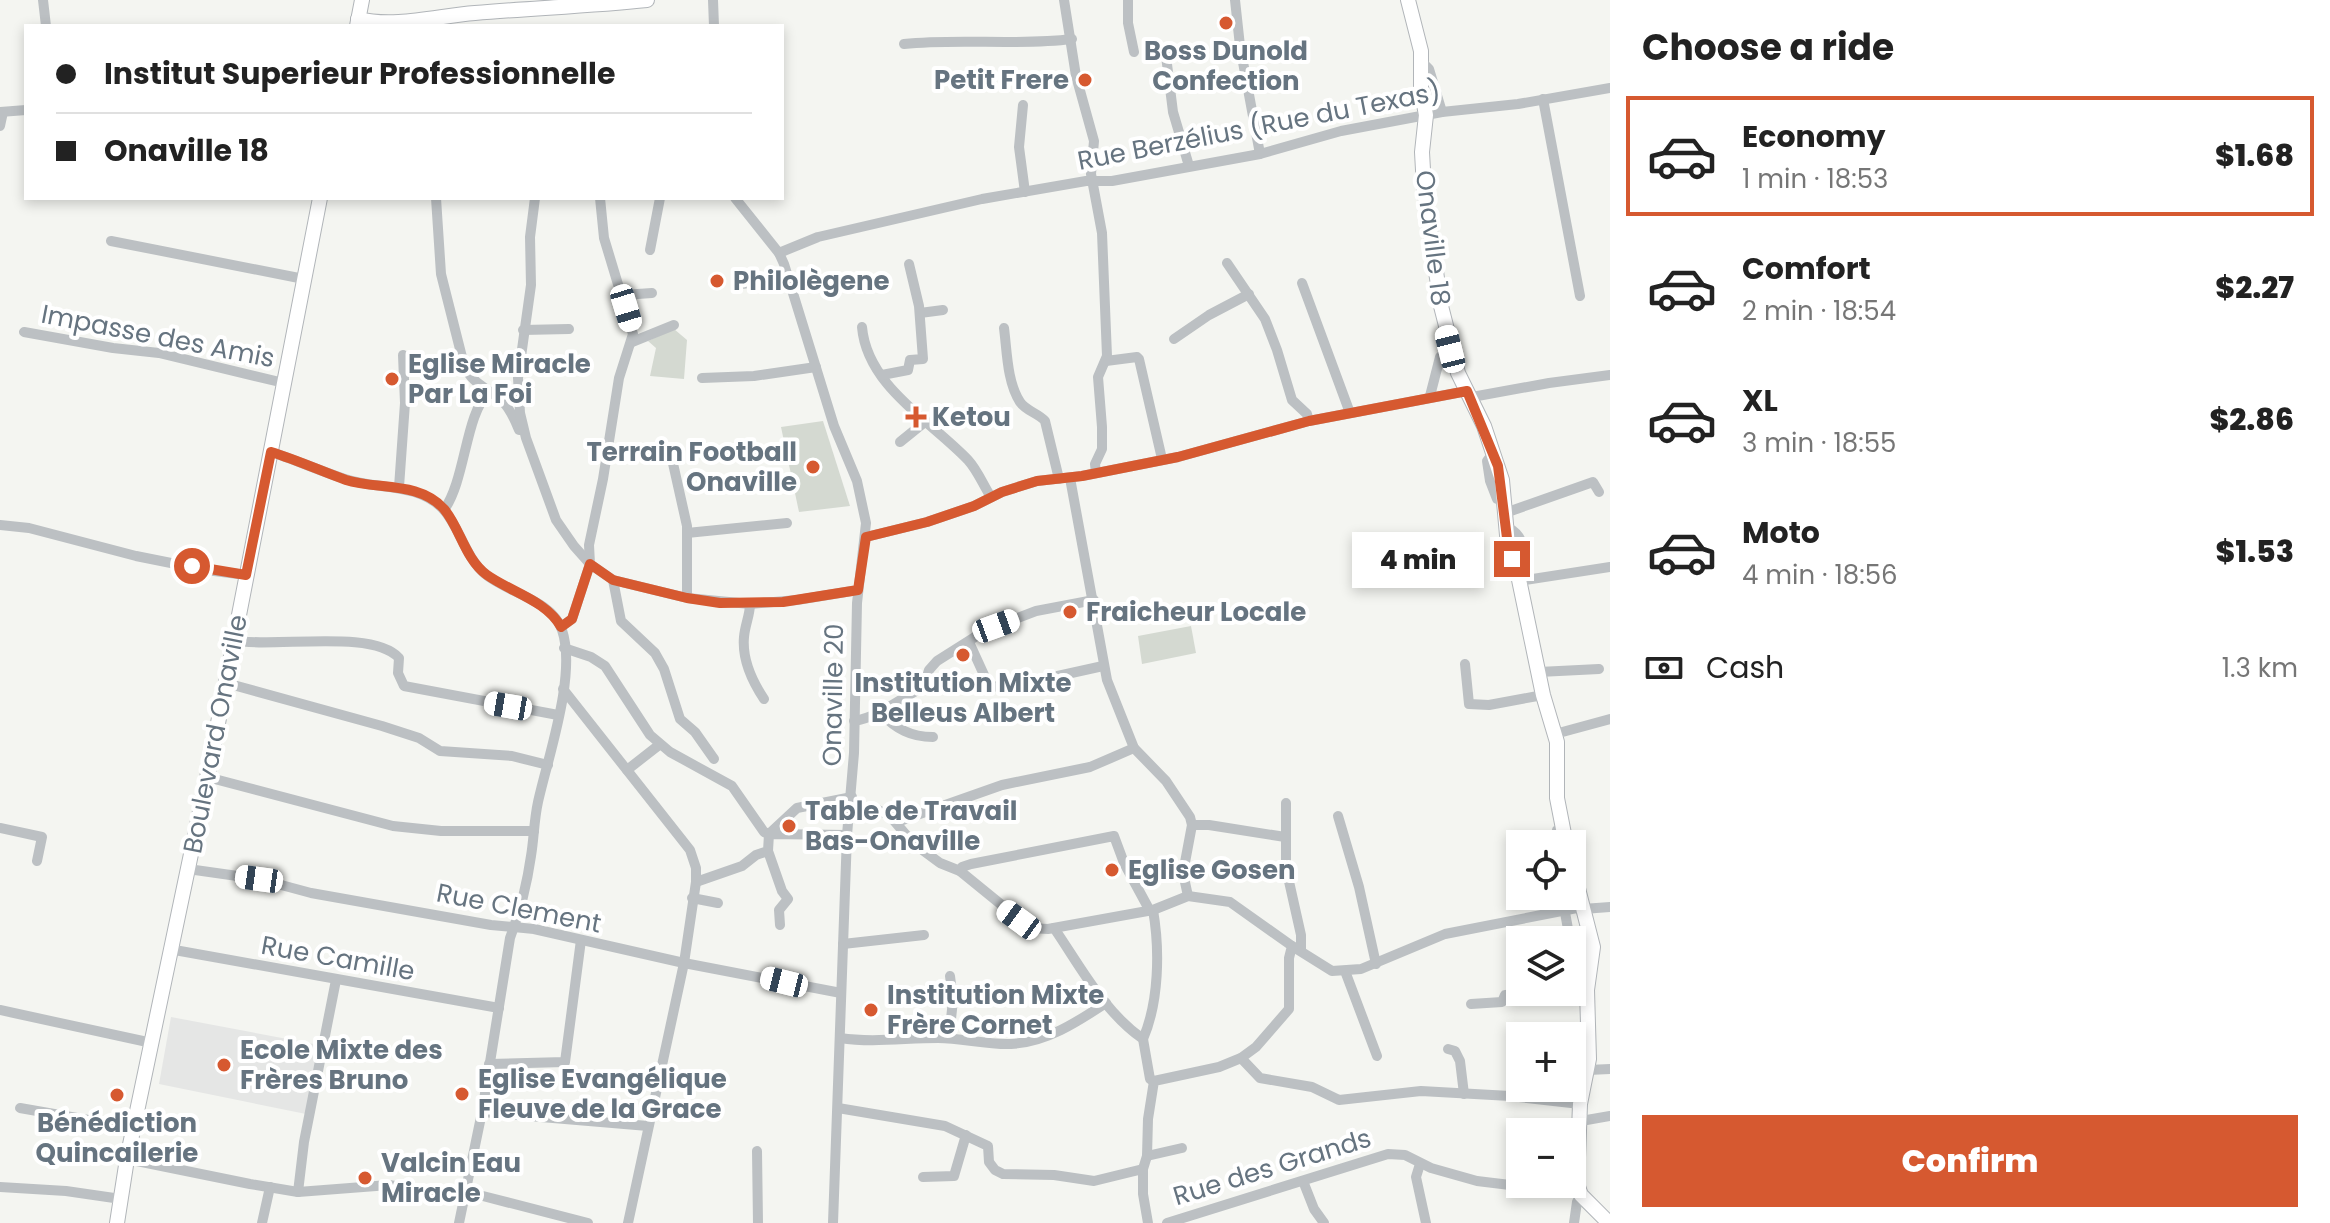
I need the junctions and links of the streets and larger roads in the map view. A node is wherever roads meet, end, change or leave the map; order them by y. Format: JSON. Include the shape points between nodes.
{"nodes":[{"id":1,"x":43,"y":0,"type":"edge"},
{"id":2,"x":362,"y":0,"type":"edge"},
{"id":3,"x":647,"y":0,"type":"edge"},
{"id":4,"x":713,"y":0,"type":"edge"},
{"id":5,"x":1064,"y":0,"type":"edge"},
{"id":6,"x":1128,"y":0,"type":"edge"},
{"id":7,"x":1235,"y":0,"type":"edge"},
{"id":8,"x":1408,"y":0,"type":"edge"},
{"id":9,"x":357,"y":22,"type":"edge"},
{"id":10,"x":46,"y":24,"type":"edge"},
{"id":11,"x":714,"y":24,"type":"edge"},
{"id":12,"x":1072,"y":39,"type":"junction"},
{"id":13,"x":904,"y":44,"type":"dead end"},
{"id":14,"x":1134,"y":52,"type":"dead end"},
{"id":15,"x":1166,"y":56,"type":"dead end"},
{"id":16,"x":1421,"y":61,"type":"junction"},
{"id":17,"x":1610,"y":88,"type":"edge"},
{"id":18,"x":1543,"y":99,"type":"junction"},
{"id":19,"x":1023,"y":105,"type":"dead end"},
{"id":20,"x":24,"y":110,"type":"edge"},
{"id":21,"x":2,"y":112,"type":"edge"},
{"id":22,"x":1442,"y":112,"type":"junction"},
{"id":23,"x":1426,"y":115,"type":"junction"},
{"id":24,"x":0,"y":126,"type":"edge"},
{"id":25,"x":1260,"y":154,"type":"junction"},
{"id":26,"x":1189,"y":166,"type":"junction"},
{"id":27,"x":1092,"y":181,"type":"junction"},
{"id":28,"x":1025,"y":192,"type":"junction"},
{"id":29,"x":320,"y":200,"type":"edge"},
{"id":30,"x":436,"y":200,"type":"edge"},
{"id":31,"x":535,"y":200,"type":"edge"},
{"id":32,"x":600,"y":200,"type":"edge"},
{"id":33,"x":660,"y":200,"type":"edge"},
{"id":34,"x":737,"y":200,"type":"edge"},
{"id":35,"x":111,"y":241,"type":"dead end"},
{"id":36,"x":650,"y":250,"type":"dead end"},
{"id":37,"x":779,"y":253,"type":"junction"},
{"id":38,"x":1227,"y":263,"type":"dead end"},
{"id":39,"x":909,"y":264,"type":"dead end"},
{"id":40,"x":787,"y":277,"type":"junction"},
{"id":41,"x":304,"y":279,"type":"junction"},
{"id":42,"x":1302,"y":283,"type":"dead end"},
{"id":43,"x":741,"y":284,"type":"dead end"},
{"id":44,"x":652,"y":293,"type":"dead end"},
{"id":45,"x":1249,"y":294,"type":"junction"},
{"id":46,"x":623,"y":295,"type":"junction"},
{"id":47,"x":1580,"y":296,"type":"dead end"},
{"id":48,"x":943,"y":310,"type":"dead end"},
{"id":49,"x":920,"y":313,"type":"junction"},
{"id":50,"x":674,"y":325,"type":"dead end"},
{"id":51,"x":862,"y":327,"type":"dead end"},
{"id":52,"x":1004,"y":328,"type":"dead end"},
{"id":53,"x":569,"y":329,"type":"dead end"},
{"id":54,"x":523,"y":330,"type":"junction"},
{"id":55,"x":24,"y":332,"type":"dead end"},
{"id":56,"x":1174,"y":339,"type":"dead end"},
{"id":57,"x":632,"y":342,"type":"junction"},
{"id":58,"x":1450,"y":349,"type":"junction"},
{"id":59,"x":403,"y":355,"type":"dead end"},
{"id":60,"x":1106,"y":361,"type":"junction"},
{"id":61,"x":816,"y":367,"type":"junction"},
{"id":62,"x":882,"y":375,"type":"junction"},
{"id":63,"x":1610,"y":375,"type":"edge"},
{"id":64,"x":702,"y":378,"type":"dead end"},
{"id":65,"x":284,"y":383,"type":"junction"},
{"id":66,"x":489,"y":392,"type":"junction"},
{"id":67,"x":1470,"y":394,"type":"junction"},
{"id":68,"x":1430,"y":396,"type":"junction"},
{"id":69,"x":518,"y":398,"type":"junction"},
{"id":70,"x":504,"y":403,"type":"junction"},
{"id":71,"x":1350,"y":413,"type":"junction"},
{"id":72,"x":926,"y":421,"type":"junction"},
{"id":73,"x":1309,"y":421,"type":"junction"},
{"id":74,"x":526,"y":438,"type":"junction"},
{"id":75,"x":900,"y":442,"type":"dead end"},
{"id":76,"x":271,"y":452,"type":"junction"},
{"id":77,"x":1494,"y":452,"type":"junction"},
{"id":78,"x":672,"y":459,"type":"dead end"},
{"id":79,"x":1162,"y":459,"type":"junction"},
{"id":80,"x":1096,"y":473,"type":"junction"},
{"id":81,"x":1065,"y":478,"type":"junction"},
{"id":82,"x":399,"y":487,"type":"junction"},
{"id":83,"x":1599,"y":492,"type":"dead end"},
{"id":84,"x":991,"y":497,"type":"junction"},
{"id":85,"x":1497,"y":499,"type":"dead end"},
{"id":86,"x":444,"y":510,"type":"junction"},
{"id":87,"x":1506,"y":520,"type":"junction"},
{"id":88,"x":787,"y":523,"type":"dead end"},
{"id":89,"x":0,"y":525,"type":"edge"},
{"id":90,"x":687,"y":533,"type":"junction"},
{"id":91,"x":866,"y":537,"type":"junction"},
{"id":92,"x":590,"y":564,"type":"junction"},
{"id":93,"x":1610,"y":567,"type":"edge"},
{"id":94,"x":246,"y":575,"type":"junction"},
{"id":95,"x":1518,"y":576,"type":"junction"},
{"id":96,"x":613,"y":580,"type":"junction"},
{"id":97,"x":858,"y":590,"type":"junction"},
{"id":98,"x":687,"y":598,"type":"junction"},
{"id":99,"x":1094,"y":600,"type":"junction"},
{"id":100,"x":750,"y":604,"type":"junction"},
{"id":101,"x":561,"y":627,"type":"junction"},
{"id":102,"x":233,"y":640,"type":"junction"},
{"id":103,"x":969,"y":642,"type":"junction"},
{"id":104,"x":564,"y":648,"type":"junction"},
{"id":105,"x":1465,"y":664,"type":"dead end"},
{"id":106,"x":1103,"y":666,"type":"junction"},
{"id":107,"x":1599,"y":669,"type":"dead end"},
{"id":108,"x":1539,"y":672,"type":"junction"},
{"id":109,"x":226,"y":683,"type":"junction"},
{"id":110,"x":563,"y":689,"type":"junction"},
{"id":111,"x":1543,"y":695,"type":"junction"},
{"id":112,"x":764,"y":699,"type":"dead end"},
{"id":113,"x":881,"y":713,"type":"junction"},
{"id":114,"x":558,"y":715,"type":"junction"},
{"id":115,"x":1610,"y":719,"type":"edge"},
{"id":116,"x":854,"y":721,"type":"junction"},
{"id":117,"x":1555,"y":734,"type":"junction"},
{"id":118,"x":933,"y":737,"type":"dead end"},
{"id":119,"x":659,"y":745,"type":"junction"},
{"id":120,"x":1134,"y":748,"type":"junction"},
{"id":121,"x":714,"y":759,"type":"dead end"},
{"id":122,"x":548,"y":765,"type":"junction"},
{"id":123,"x":627,"y":770,"type":"junction"},
{"id":124,"x":207,"y":777,"type":"junction"},
{"id":125,"x":851,"y":802,"type":"junction"},
{"id":126,"x":1286,"y":803,"type":"dead end"},
{"id":127,"x":1338,"y":816,"type":"dead end"},
{"id":128,"x":897,"y":822,"type":"junction"},
{"id":129,"x":1192,"y":825,"type":"junction"},
{"id":130,"x":1562,"y":827,"type":"junction"},
{"id":131,"x":0,"y":828,"type":"edge"},
{"id":132,"x":1557,"y":830,"type":"edge"},
{"id":133,"x":1563,"y":830,"type":"edge"},
{"id":134,"x":534,"y":831,"type":"junction"},
{"id":135,"x":769,"y":834,"type":"junction"},
{"id":136,"x":847,"y":835,"type":"junction"},
{"id":137,"x":1285,"y":837,"type":"junction"},
{"id":138,"x":768,"y":851,"type":"junction"},
{"id":139,"x":37,"y":861,"type":"dead end"},
{"id":140,"x":188,"y":869,"type":"junction"},
{"id":141,"x":960,"y":871,"type":"junction"},
{"id":142,"x":696,"y":882,"type":"junction"},
{"id":143,"x":1188,"y":896,"type":"junction"},
{"id":144,"x":692,"y":898,"type":"junction"},
{"id":145,"x":718,"y":903,"type":"dead end"},
{"id":146,"x":1610,"y":907,"type":"edge"},
{"id":147,"x":1586,"y":908,"type":"edge"},
{"id":148,"x":1152,"y":910,"type":"junction"},
{"id":149,"x":1565,"y":910,"type":"joint"},
{"id":150,"x":1584,"y":910,"type":"edge"},
{"id":151,"x":780,"y":925,"type":"dead end"},
{"id":152,"x":514,"y":926,"type":"junction"},
{"id":153,"x":1568,"y":926,"type":"edge"},
{"id":154,"x":1054,"y":928,"type":"junction"},
{"id":155,"x":924,"y":935,"type":"dead end"},
{"id":156,"x":581,"y":940,"type":"junction"},
{"id":157,"x":843,"y":944,"type":"junction"},
{"id":158,"x":1296,"y":948,"type":"junction"},
{"id":159,"x":169,"y":949,"type":"junction"},
{"id":160,"x":684,"y":963,"type":"junction"},
{"id":161,"x":1376,"y":964,"type":"junction"},
{"id":162,"x":1345,"y":971,"type":"junction"},
{"id":163,"x":1586,"y":971,"type":"edge"},
{"id":164,"x":950,"y":976,"type":"dead end"},
{"id":165,"x":336,"y":980,"type":"junction"},
{"id":166,"x":841,"y":993,"type":"junction"},
{"id":167,"x":1506,"y":995,"type":"edge"},
{"id":168,"x":1106,"y":1003,"type":"junction"},
{"id":169,"x":1471,"y":1004,"type":"dead end"},
{"id":170,"x":1582,"y":1006,"type":"edge"},
{"id":171,"x":499,"y":1008,"type":"junction"},
{"id":172,"x":0,"y":1010,"type":"edge"},
{"id":173,"x":840,"y":1038,"type":"junction"},
{"id":174,"x":949,"y":1038,"type":"junction"},
{"id":175,"x":1143,"y":1039,"type":"junction"},
{"id":176,"x":152,"y":1043,"type":"junction"},
{"id":177,"x":1448,"y":1049,"type":"dead end"},
{"id":178,"x":1377,"y":1056,"type":"dead end"},
{"id":179,"x":1241,"y":1058,"type":"junction"},
{"id":180,"x":489,"y":1064,"type":"junction"},
{"id":181,"x":1610,"y":1069,"type":"edge"},
{"id":182,"x":1588,"y":1070,"type":"junction"},
{"id":183,"x":1154,"y":1081,"type":"junction"},
{"id":184,"x":1464,"y":1094,"type":"junction"},
{"id":185,"x":1580,"y":1104,"type":"junction"},
{"id":186,"x":20,"y":1108,"type":"dead end"},
{"id":187,"x":838,"y":1108,"type":"junction"},
{"id":188,"x":482,"y":1112,"type":"junction"},
{"id":189,"x":1610,"y":1116,"type":"edge"},
{"id":190,"x":1581,"y":1118,"type":"edge"},
{"id":191,"x":1586,"y":1120,"type":"edge"},
{"id":192,"x":648,"y":1126,"type":"junction"},
{"id":193,"x":134,"y":1128,"type":"junction"},
{"id":194,"x":966,"y":1135,"type":"junction"},
{"id":195,"x":1182,"y":1148,"type":"dead end"},
{"id":196,"x":757,"y":1151,"type":"dead end"},
{"id":197,"x":1147,"y":1156,"type":"junction"},
{"id":198,"x":127,"y":1159,"type":"junction"},
{"id":199,"x":1420,"y":1164,"type":"junction"},
{"id":200,"x":1143,"y":1169,"type":"junction"},
{"id":201,"x":923,"y":1177,"type":"dead end"},
{"id":202,"x":1303,"y":1181,"type":"junction"},
{"id":203,"x":1506,"y":1184,"type":"edge"},
{"id":204,"x":0,"y":1187,"type":"edge"},
{"id":205,"x":270,"y":1187,"type":"junction"},
{"id":206,"x":298,"y":1192,"type":"junction"},
{"id":207,"x":466,"y":1193,"type":"junction"},
{"id":208,"x":1586,"y":1197,"type":"edge"},
{"id":209,"x":1578,"y":1198,"type":"edge"},
{"id":210,"x":121,"y":1199,"type":"junction"},
{"id":211,"x":117,"y":1223,"type":"edge"},
{"id":212,"x":262,"y":1223,"type":"edge"},
{"id":213,"x":459,"y":1223,"type":"edge"},
{"id":214,"x":588,"y":1223,"type":"edge"},
{"id":215,"x":628,"y":1223,"type":"edge"},
{"id":216,"x":758,"y":1223,"type":"edge"},
{"id":217,"x":833,"y":1223,"type":"edge"},
{"id":218,"x":1148,"y":1223,"type":"edge"},
{"id":219,"x":1167,"y":1223,"type":"edge"},
{"id":220,"x":1324,"y":1223,"type":"edge"},
{"id":221,"x":1426,"y":1223,"type":"edge"},
{"id":222,"x":1574,"y":1223,"type":"edge"},
{"id":223,"x":1609,"y":1223,"type":"edge"}],
"edges":[{"from":1,"to":10,"type":"street"},
{"from":2,"to":9,"type":"street"},
{"from":3,"to":9,"type":"street"},
{"from":4,"to":11,"type":"street"},
{"from":5,"to":12,"type":"street"},
{"from":6,"to":14,"type":"street"},
{"from":7,"to":25,"type":"street"},
{"from":8,"to":16,"type":"street","name":"Onaville 18"},
{"from":12,"to":13,"type":"street"},
{"from":12,"to":27,"type":"street","via":[[1094,141]]},
{"from":15,"to":26,"type":"street","via":[[1173,112]]},
{"from":16,"to":22,"type":"street","via":[[1429,69]]},
{"from":16,"to":23,"type":"street","name":"Onaville 18"},
{"from":17,"to":18,"type":"street","name":"Rue Berzélius (Rue du Texas)"},
{"from":18,"to":22,"type":"street","name":"Rue Berzélius (Rue du Texas)"},
{"from":18,"to":47,"type":"street"},
{"from":19,"to":28,"type":"street","via":[[1019,147]]},
{"from":20,"to":21,"type":"street"},
{"from":21,"to":24,"type":"street"},
{"from":22,"to":23,"type":"street","name":"Rue Berzélius (Rue du Texas)"},
{"from":23,"to":25,"type":"street","name":"Rue Berzélius (Rue du Texas)"},
{"from":23,"to":58,"type":"street","name":"Onaville 18","via":[[1425,206]]},
{"from":25,"to":26,"type":"street","name":"Rue Berzélius (Rue du Texas)"},
{"from":26,"to":27,"type":"street","name":"Rue Berzélius (Rue du Texas)"},
{"from":27,"to":28,"type":"street","name":"Rue Berzélius (Rue du Texas)"},
{"from":27,"to":60,"type":"street","via":[[1102,233]]},
{"from":28,"to":37,"type":"street","name":"Rue Berzélius (Rue du Texas)","via":[[876,222]]},
{"from":29,"to":41,"type":"street","name":"Boulevard Onaville"},
{"from":30,"to":66,"type":"street","via":[[441,274],[464,365]]},
{"from":31,"to":54,"type":"street"},
{"from":32,"to":46,"type":"street","via":[[604,238]]},
{"from":33,"to":36,"type":"street"},
{"from":34,"to":37,"type":"street","name":"Onaville 20"},
{"from":35,"to":41,"type":"street"},
{"from":37,"to":40,"type":"street","name":"Onaville 20"},
{"from":38,"to":45,"type":"street"},
{"from":39,"to":49,"type":"street"},
{"from":40,"to":43,"type":"street"},
{"from":40,"to":61,"type":"street","name":"Onaville 20"},
{"from":41,"to":65,"type":"street","name":"Boulevard Onaville"},
{"from":42,"to":71,"type":"street"},
{"from":44,"to":46,"type":"street"},
{"from":45,"to":56,"type":"street"},
{"from":45,"to":73,"type":"street","via":[[1271,334],[1292,400]]},
{"from":46,"to":57,"type":"street"},
{"from":48,"to":49,"type":"street"},
{"from":49,"to":62,"type":"street","via":[[923,359],[910,360],[908,370]]},
{"from":50,"to":57,"type":"street"},
{"from":51,"to":62,"type":"street","via":[[865,350]]},
{"from":52,"to":81,"type":"street","via":[[1019,400],[1045,421]]},
{"from":53,"to":54,"type":"street"},
{"from":54,"to":69,"type":"street"},
{"from":55,"to":65,"type":"street","name":"Impasse des Amis","via":[[159,353]]},
{"from":57,"to":92,"type":"street","via":[[619,378]]},
{"from":58,"to":67,"type":"street","name":"Onaville 18"},
{"from":58,"to":68,"type":"street","via":[[1440,357]]},
{"from":59,"to":82,"type":"street"},
{"from":60,"to":79,"type":"street","via":[[1139,359]]},
{"from":60,"to":80,"type":"street","via":[[1097,384],[1102,449]]},
{"from":61,"to":64,"type":"street"},
{"from":61,"to":91,"type":"street","name":"Onaville 20","via":[[857,481]]},
{"from":62,"to":72,"type":"street"},
{"from":63,"to":67,"type":"street"},
{"from":65,"to":76,"type":"street","name":"Boulevard Onaville"},
{"from":66,"to":70,"type":"street"},
{"from":66,"to":86,"type":"street","via":[[475,412]]},
{"from":67,"to":68,"type":"street"},
{"from":67,"to":77,"type":"street","name":"Onaville 18"},
{"from":68,"to":71,"type":"street"},
{"from":69,"to":70,"type":"street"},
{"from":69,"to":74,"type":"street"},
{"from":70,"to":74,"type":"street"},
{"from":71,"to":73,"type":"street"},
{"from":72,"to":75,"type":"street"},
{"from":72,"to":84,"type":"street","via":[[972,466]]},
{"from":73,"to":79,"type":"street"},
{"from":74,"to":92,"type":"street","via":[[556,520]]},
{"from":76,"to":82,"type":"street","via":[[344,479]]},
{"from":76,"to":94,"type":"street","name":"Boulevard Onaville"},
{"from":77,"to":85,"type":"street","via":[[1487,461]]},
{"from":77,"to":87,"type":"street","name":"Onaville 18"},
{"from":78,"to":90,"type":"street"},
{"from":79,"to":80,"type":"street"},
{"from":80,"to":81,"type":"street"},
{"from":81,"to":84,"type":"street","via":[[1037,481]]},
{"from":81,"to":99,"type":"street"},
{"from":82,"to":86,"type":"street"},
{"from":83,"to":87,"type":"street","via":[[1593,482]]},
{"from":84,"to":91,"type":"street","via":[[927,522]]},
{"from":86,"to":101,"type":"street","via":[[484,573],[551,612]]},
{"from":87,"to":95,"type":"street","name":"Onaville 18"},
{"from":88,"to":90,"type":"street"},
{"from":89,"to":94,"type":"street"},
{"from":90,"to":98,"type":"street"},
{"from":91,"to":97,"type":"street","name":"Onaville 20"},
{"from":92,"to":96,"type":"street"},
{"from":92,"to":101,"type":"street","via":[[572,619]]},
{"from":93,"to":95,"type":"street"},
{"from":94,"to":102,"type":"street","name":"Boulevard Onaville"},
{"from":95,"to":108,"type":"street","name":"Onaville 18"},
{"from":96,"to":98,"type":"street"},
{"from":96,"to":121,"type":"street","via":[[621,621],[655,653],[680,719]]},
{"from":97,"to":100,"type":"street"},
{"from":97,"to":116,"type":"street","name":"Onaville 20"},
{"from":98,"to":100,"type":"street"},
{"from":99,"to":103,"type":"street","via":[[1036,611]]},
{"from":99,"to":106,"type":"street"},
{"from":100,"to":112,"type":"street","via":[[744,654]]},
{"from":101,"to":104,"type":"street"},
{"from":102,"to":109,"type":"street","name":"Boulevard Onaville"},
{"from":102,"to":114,"type":"street","via":[[336,641],[390,650],[399,658],[404,686]]},
{"from":103,"to":106,"type":"street","via":[[990,688]]},
{"from":103,"to":113,"type":"street","via":[[937,661],[924,687]]},
{"from":104,"to":110,"type":"street"},
{"from":104,"to":119,"type":"street","via":[[605,666]]},
{"from":105,"to":111,"type":"street","via":[[1469,704]]},
{"from":106,"to":120,"type":"street"},
{"from":107,"to":108,"type":"street"},
{"from":108,"to":111,"type":"street","name":"Onaville 18"},
{"from":109,"to":122,"type":"street","via":[[382,726],[440,751],[512,756]]},
{"from":109,"to":124,"type":"street","name":"Boulevard Onaville"},
{"from":110,"to":114,"type":"street"},
{"from":110,"to":123,"type":"street"},
{"from":111,"to":117,"type":"street","name":"Onaville 18"},
{"from":113,"to":116,"type":"street"},
{"from":113,"to":118,"type":"street","via":[[908,733]]},
{"from":114,"to":122,"type":"street"},
{"from":115,"to":117,"type":"street"},
{"from":116,"to":125,"type":"street","name":"Onaville 20"},
{"from":117,"to":130,"type":"street","name":"Onaville 18"},
{"from":119,"to":123,"type":"street"},
{"from":119,"to":135,"type":"street","via":[[732,786]]},
{"from":120,"to":128,"type":"street","via":[[1090,767],[1002,785]]},
{"from":120,"to":129,"type":"street","via":[[1166,781]]},
{"from":122,"to":134,"type":"street"},
{"from":123,"to":142,"type":"street","via":[[690,850]]},
{"from":124,"to":134,"type":"street","via":[[393,826]]},
{"from":124,"to":140,"type":"street","name":"Boulevard Onaville"},
{"from":125,"to":128,"type":"street"},
{"from":125,"to":135,"type":"street","via":[[797,808]]},
{"from":125,"to":136,"type":"street","name":"Onaville 20"},
{"from":126,"to":137,"type":"street"},
{"from":127,"to":161,"type":"street"},
{"from":128,"to":141,"type":"street","via":[[913,843]]},
{"from":129,"to":137,"type":"street"},
{"from":129,"to":143,"type":"street","via":[[1183,873]]},
{"from":130,"to":132,"type":"street"},
{"from":130,"to":133,"type":"street","name":"Onaville 18"},
{"from":131,"to":139,"type":"street","via":[[42,837]]},
{"from":134,"to":152,"type":"street"},
{"from":135,"to":136,"type":"street"},
{"from":135,"to":138,"type":"street"},
{"from":136,"to":157,"type":"street","name":"Onaville 20"},
{"from":137,"to":158,"type":"street","via":[[1286,868],[1301,935]]},
{"from":138,"to":142,"type":"street"},
{"from":138,"to":151,"type":"street","via":[[788,899],[779,910]]},
{"from":140,"to":152,"type":"street","name":"Rue Clement"},
{"from":140,"to":159,"type":"street","name":"Boulevard Onaville"},
{"from":141,"to":148,"type":"street","via":[[971,864],[1114,836]]},
{"from":141,"to":154,"type":"street","via":[[1030,928]]},
{"from":142,"to":144,"type":"street"},
{"from":143,"to":148,"type":"street"},
{"from":143,"to":158,"type":"street","via":[[1230,902]]},
{"from":144,"to":145,"type":"street"},
{"from":144,"to":160,"type":"street"},
{"from":146,"to":147,"type":"street"},
{"from":148,"to":154,"type":"street"},
{"from":148,"to":175,"type":"street","via":[[1157,932],[1154,996]]},
{"from":149,"to":153,"type":"street"},
{"from":149,"to":161,"type":"street","via":[[1445,934]]},
{"from":150,"to":163,"type":"street","via":[[1593,947]]},
{"from":152,"to":156,"type":"street","name":"Rue Clement"},
{"from":152,"to":171,"type":"street"},
{"from":154,"to":168,"type":"street"},
{"from":155,"to":157,"type":"street"},
{"from":156,"to":160,"type":"street","name":"Rue Clement"},
{"from":156,"to":180,"type":"street","via":[[565,1062]]},
{"from":157,"to":166,"type":"street","name":"Onaville 20"},
{"from":158,"to":162,"type":"street","via":[[1325,969]]},
{"from":158,"to":179,"type":"street","via":[[1289,958],[1289,1009]]},
{"from":159,"to":165,"type":"street","name":"Rue Camille"},
{"from":159,"to":176,"type":"street","name":"Boulevard Onaville"},
{"from":160,"to":166,"type":"street","name":"Rue Clement"},
{"from":160,"to":192,"type":"street"},
{"from":161,"to":162,"type":"street"},
{"from":162,"to":178,"type":"street"},
{"from":164,"to":174,"type":"street"},
{"from":165,"to":171,"type":"street","name":"Rue Camille"},
{"from":165,"to":206,"type":"street"},
{"from":166,"to":173,"type":"street","name":"Onaville 20"},
{"from":167,"to":169,"type":"street","via":[[1502,1002]]},
{"from":168,"to":174,"type":"street","via":[[1063,1030],[1028,1042]]},
{"from":168,"to":175,"type":"street"},
{"from":170,"to":182,"type":"street"},
{"from":171,"to":180,"type":"street"},
{"from":172,"to":176,"type":"street"},
{"from":173,"to":174,"type":"street"},
{"from":173,"to":187,"type":"street","name":"Onaville 20"},
{"from":175,"to":183,"type":"street"},
{"from":176,"to":193,"type":"street","name":"Boulevard Onaville"},
{"from":177,"to":184,"type":"street","via":[[1460,1061]]},
{"from":179,"to":183,"type":"street"},
{"from":179,"to":184,"type":"street","via":[[1260,1078],[1312,1087],[1339,1100],[1421,1091]]},
{"from":180,"to":188,"type":"street"},
{"from":181,"to":182,"type":"street"},
{"from":182,"to":185,"type":"street"},
{"from":183,"to":197,"type":"street"},
{"from":184,"to":185,"type":"street"},
{"from":185,"to":190,"type":"street"},
{"from":186,"to":193,"type":"street"},
{"from":187,"to":194,"type":"street","via":[[945,1126]]},
{"from":187,"to":217,"type":"street","name":"Onaville 20"},
{"from":188,"to":192,"type":"street"},
{"from":188,"to":207,"type":"street"},
{"from":189,"to":191,"type":"street"},
{"from":192,"to":215,"type":"street"},
{"from":193,"to":198,"type":"street","name":"Boulevard Onaville"},
{"from":194,"to":200,"type":"street","via":[[988,1146],[989,1162],[1003,1174],[1104,1180]]},
{"from":194,"to":201,"type":"street","via":[[954,1176]]},
{"from":195,"to":197,"type":"street"},
{"from":196,"to":216,"type":"street"},
{"from":197,"to":200,"type":"street"},
{"from":198,"to":205,"type":"street"},
{"from":198,"to":210,"type":"street","name":"Boulevard Onaville"},
{"from":199,"to":202,"type":"street","name":"Rue des Grands","via":[[1405,1155],[1388,1154]]},
{"from":199,"to":203,"type":"street","name":"Rue des Grands"},
{"from":199,"to":221,"type":"street","via":[[1416,1177]]},
{"from":200,"to":218,"type":"street"},
{"from":202,"to":219,"type":"street","name":"Rue des Grands"},
{"from":202,"to":220,"type":"street"},
{"from":204,"to":210,"type":"street"},
{"from":205,"to":206,"type":"street"},
{"from":205,"to":212,"type":"street"},
{"from":206,"to":207,"type":"street","via":[[389,1185],[454,1196]]},
{"from":207,"to":213,"type":"street"},
{"from":207,"to":214,"type":"street"},
{"from":208,"to":223,"type":"street"},
{"from":209,"to":222,"type":"street"},
{"from":210,"to":211,"type":"street","name":"Boulevard Onaville"}]}
